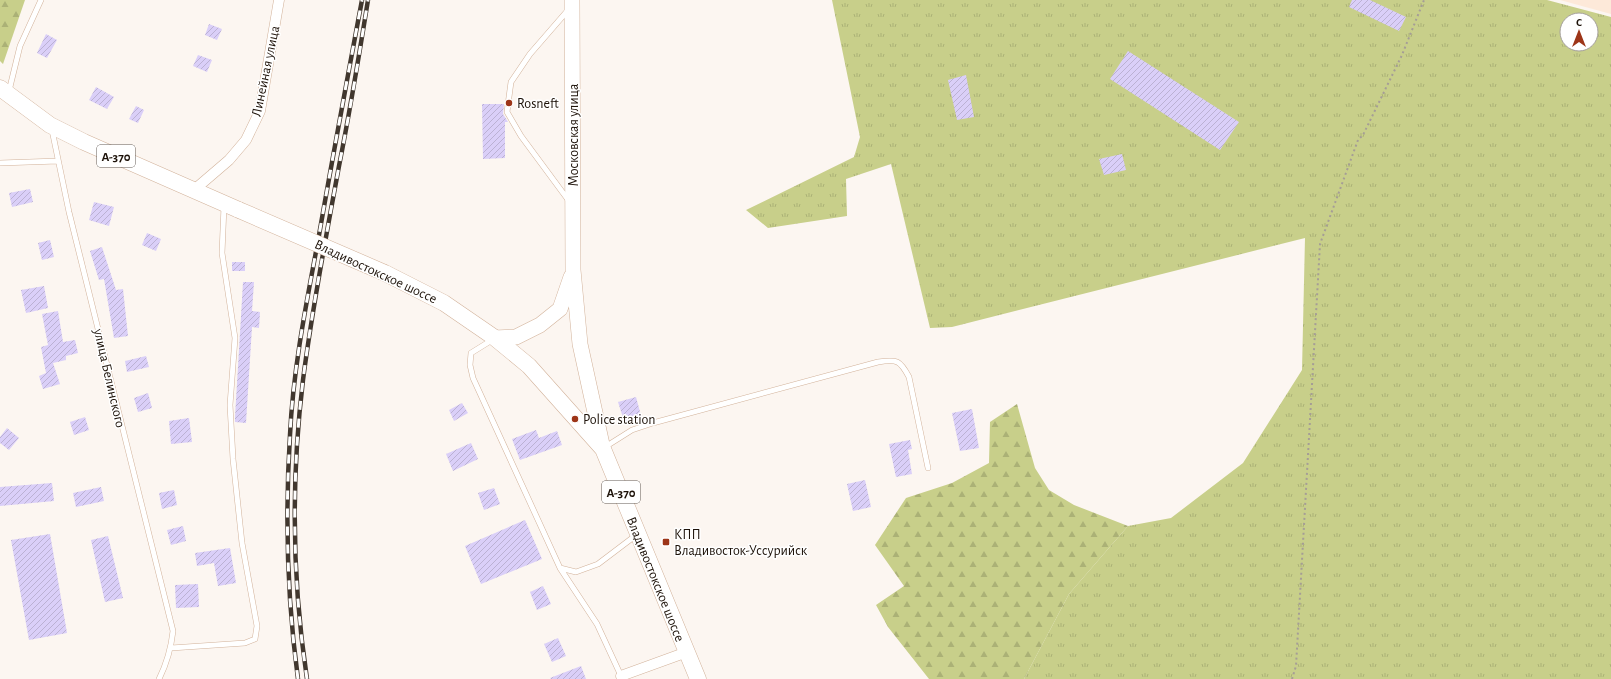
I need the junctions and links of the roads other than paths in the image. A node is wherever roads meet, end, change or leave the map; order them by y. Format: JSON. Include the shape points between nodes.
{"nodes":[{"id":1,"x":41,"y":0,"type":"edge"},
{"id":2,"x":279,"y":0,"type":"edge"},
{"id":3,"x":572,"y":2,"type":"edge"},
{"id":4,"x":4,"y":91,"type":"edge"},
{"id":5,"x":50,"y":125,"type":"junction"},
{"id":6,"x":58,"y":161,"type":"junction"},
{"id":7,"x":0,"y":163,"type":"edge"},
{"id":8,"x":194,"y":190,"type":"junction"},
{"id":9,"x":224,"y":203,"type":"junction"},
{"id":10,"x":573,"y":207,"type":"junction"},
{"id":11,"x":573,"y":270,"type":"junction"},
{"id":12,"x":495,"y":338,"type":"junction"},
{"id":13,"x":603,"y":449,"type":"junction"},
{"id":14,"x":928,"y":468,"type":"dead end"},
{"id":15,"x":638,"y":534,"type":"junction"},
{"id":16,"x":560,"y":568,"type":"junction"},
{"id":17,"x":171,"y":648,"type":"junction"},
{"id":18,"x":687,"y":652,"type":"junction"},
{"id":19,"x":621,"y":678,"type":"edge"},
{"id":20,"x":159,"y":679,"type":"edge"},
{"id":21,"x":698,"y":679,"type":"edge"}],
"edges":[{"from":1,"to":4,"type":"lane","via":[[20,46]]},
{"from":2,"to":8,"type":"street","name":"Линейная улица","via":[[260,111],[246,140],[229,160]]},
{"from":3,"to":10,"type":"main road","name":"Московская улица"},
{"from":3,"to":10,"type":"lane","via":[[511,82],[507,112],[520,136]]},
{"from":4,"to":5,"type":"highway","name":"Владивостокское шоссе","number":"А-370"},
{"from":5,"to":6,"type":"lane","name":"улица Белинского"},
{"from":5,"to":8,"type":"highway","name":"Владивостокское шоссе","number":"А-370"},
{"from":6,"to":7,"type":"lane"},
{"from":6,"to":17,"type":"lane","name":"улица Белинского","via":[[173,631]]},
{"from":8,"to":9,"type":"highway","name":"Владивостокское шоссе","number":"А-370"},
{"from":9,"to":12,"type":"highway","name":"Владивостокское шоссе","number":"А-370","bridge":true,"via":[[386,273],[444,303]]},
{"from":9,"to":17,"type":"lane","via":[[222,253],[235,338],[230,405],[233,459],[242,543],[258,626],[255,639],[245,643]]},
{"from":10,"to":11,"type":"main road","name":"Московская улица"},
{"from":11,"to":12,"type":"main road","name":"Московская улица","via":[[560,309],[528,331],[516,336]]},
{"from":11,"to":13,"type":"main road","name":"Московская улица","via":[[580,344]]},
{"from":12,"to":13,"type":"highway","name":"Владивостокское шоссе","number":"А-370","via":[[529,366]]},
{"from":12,"to":16,"type":"lane","via":[[471,353],[473,378]]},
{"from":13,"to":14,"type":"lane","via":[[632,430],[653,423],[892,360],[902,364],[909,376]]},
{"from":13,"to":15,"type":"highway","name":"Владивостокское шоссе","number":"А-370"},
{"from":15,"to":16,"type":"lane","via":[[598,564],[576,572]]},
{"from":15,"to":18,"type":"highway","name":"Владивостокское шоссе","number":"А-370"},
{"from":16,"to":19,"type":"lane","via":[[597,624]]},
{"from":17,"to":20,"type":"lane"},
{"from":18,"to":19,"type":"street"},
{"from":18,"to":21,"type":"highway","name":"Владивостокское шоссе","number":"А-370"}]}
